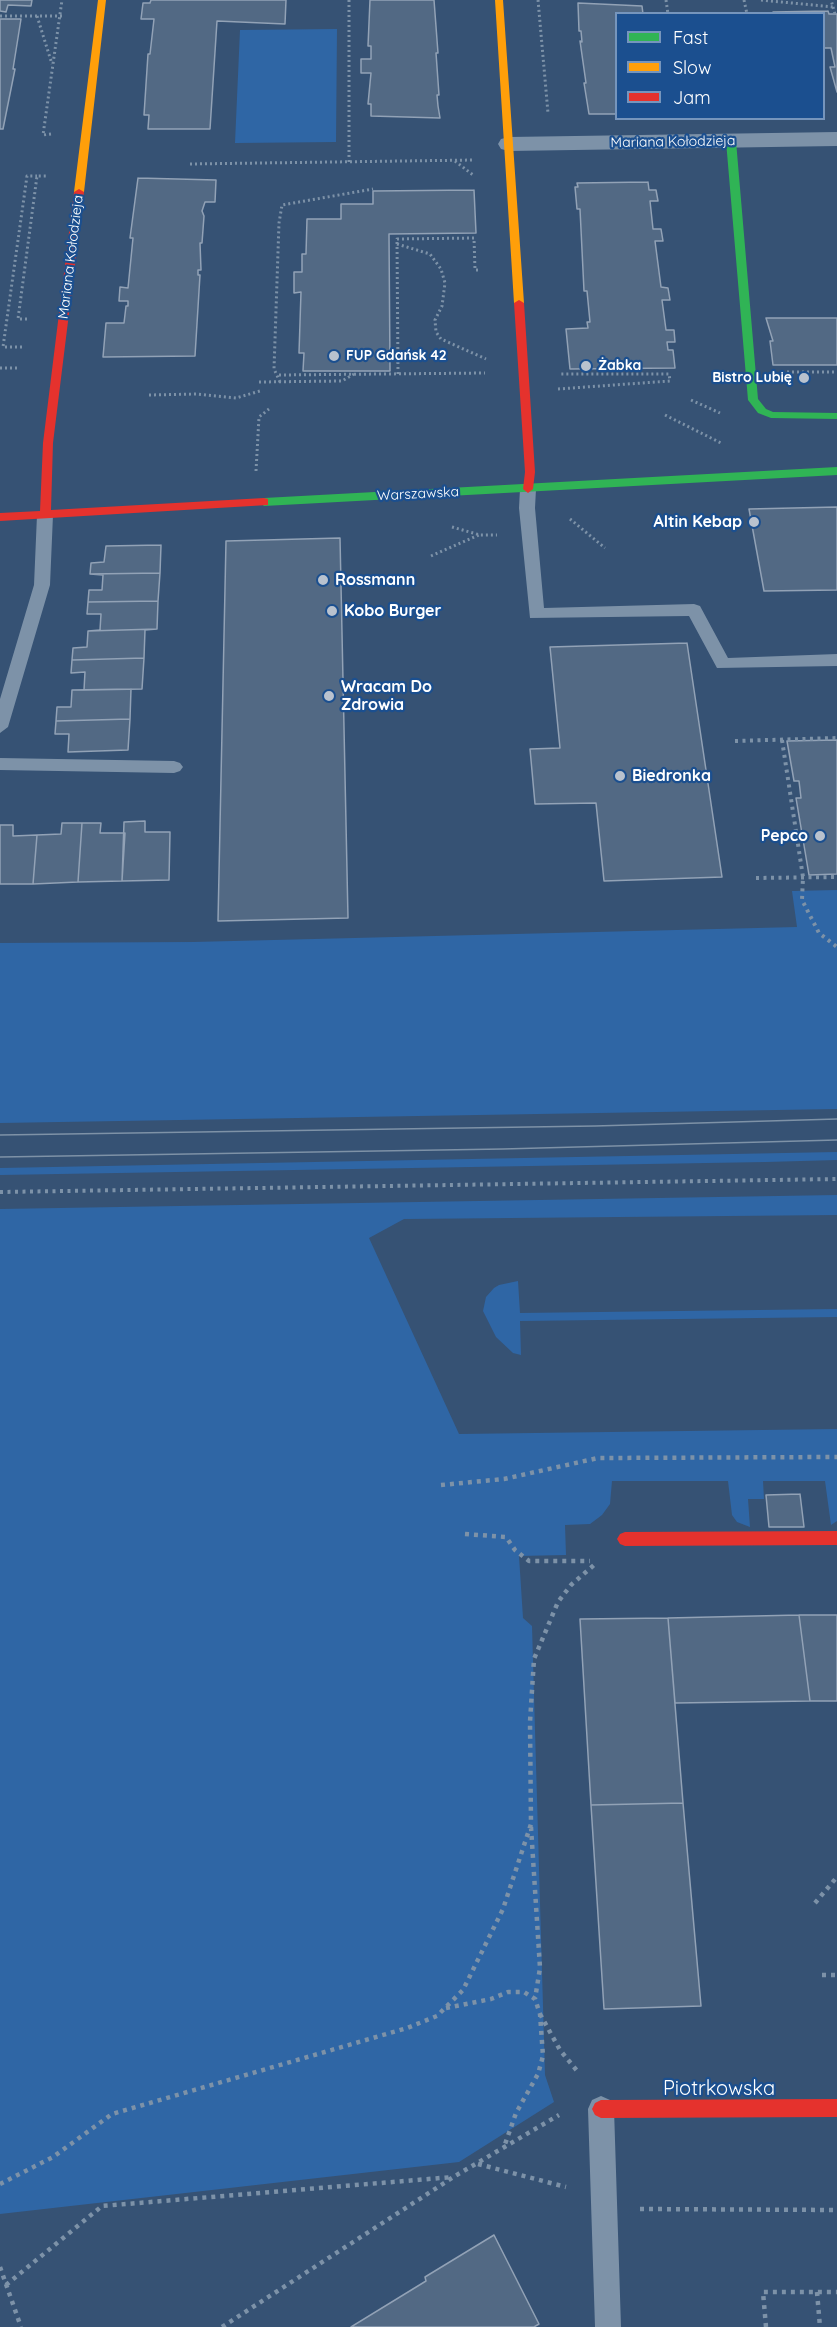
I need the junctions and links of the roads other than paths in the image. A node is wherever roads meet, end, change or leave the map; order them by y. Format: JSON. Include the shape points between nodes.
{"nodes":[{"id":1,"x":102,"y":0,"type":"edge"},
{"id":2,"x":499,"y":0,"type":"edge"},
{"id":3,"x":837,"y":139,"type":"edge"},
{"id":4,"x":731,"y":141,"type":"junction"},
{"id":5,"x":509,"y":144,"type":"junction"},
{"id":6,"x":837,"y":416,"type":"edge"},
{"id":7,"x":837,"y":471,"type":"edge"},
{"id":8,"x":528,"y":489,"type":"junction"},
{"id":9,"x":45,"y":514,"type":"junction"},
{"id":10,"x":0,"y":517,"type":"edge"},
{"id":11,"x":837,"y":660,"type":"edge"},
{"id":12,"x":0,"y":727,"type":"edge"},
{"id":13,"x":0,"y":764,"type":"edge"},
{"id":14,"x":174,"y":767,"type":"dead end"},
{"id":15,"x":837,"y":1538,"type":"edge"},
{"id":16,"x":625,"y":1539,"type":"road end"},
{"id":17,"x":837,"y":2108,"type":"edge"},
{"id":18,"x":601,"y":2109,"type":"joint"},
{"id":19,"x":608,"y":2327,"type":"edge"}],
"edges":[{"from":1,"to":9,"type":"street","name":"Mariana Kołodzieja","via":[[48,442]]},
{"from":2,"to":5,"type":"street"},
{"from":3,"to":4,"type":"street","name":"Mariana Kołodzieja"},
{"from":4,"to":5,"type":"street","name":"Mariana Kołodzieja"},
{"from":4,"to":6,"type":"street","via":[[753,400],[771,415]]},
{"from":5,"to":8,"type":"street"},
{"from":7,"to":8,"type":"street","name":"Warszawska"},
{"from":8,"to":9,"type":"street","name":"Warszawska"},
{"from":8,"to":11,"type":"lane","via":[[536,614],[694,610],[723,664]]},
{"from":9,"to":10,"type":"street","name":"Warszawska"},
{"from":9,"to":12,"type":"lane","via":[[42,585]]},
{"from":13,"to":14,"type":"lane"},
{"from":15,"to":16,"type":"street"},
{"from":17,"to":18,"type":"street","name":"Piotrkowska"},
{"from":18,"to":19,"type":"lane"}]}
